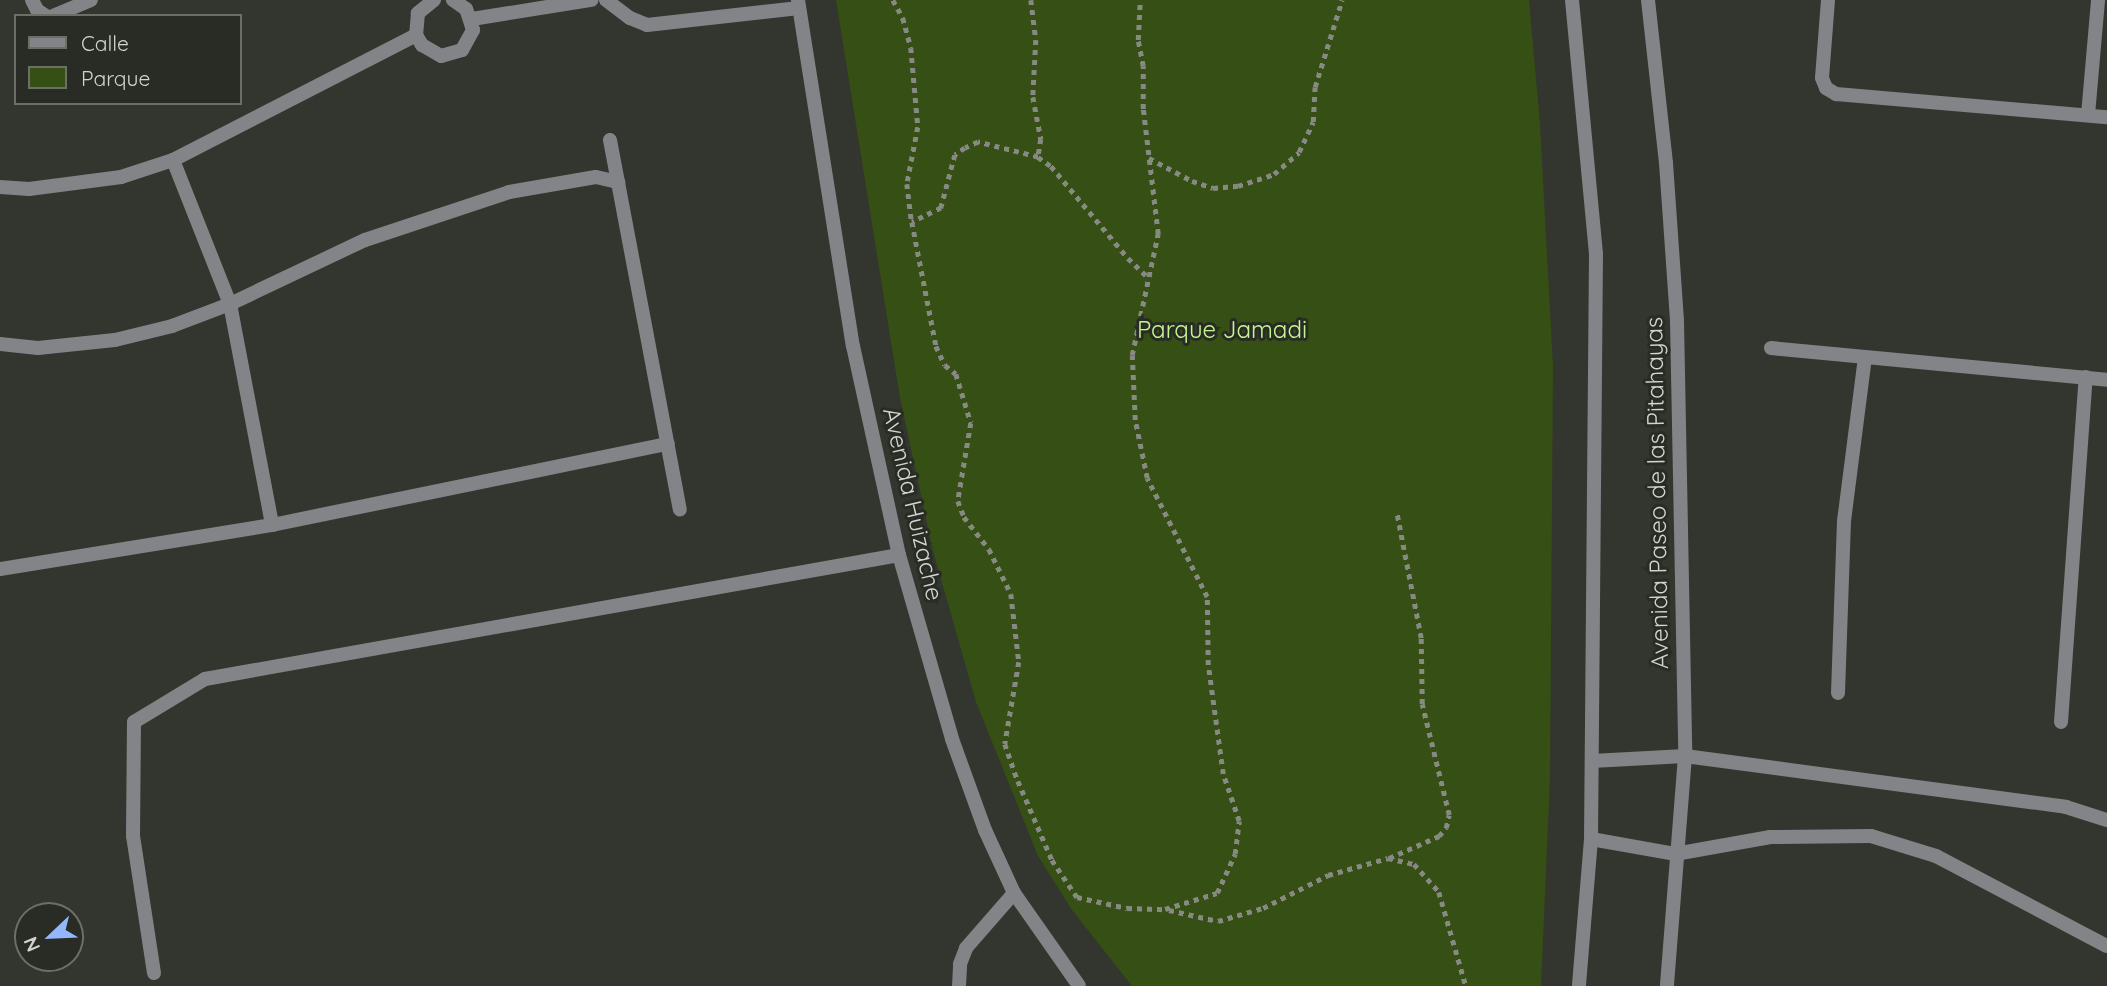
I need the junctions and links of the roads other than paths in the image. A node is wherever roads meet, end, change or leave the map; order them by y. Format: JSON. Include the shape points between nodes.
{"nodes":[{"id":1,"x":32,"y":0,"type":"edge"},
{"id":2,"x":91,"y":0,"type":"edge"},
{"id":3,"x":434,"y":0,"type":"edge"},
{"id":4,"x":453,"y":0,"type":"edge"},
{"id":5,"x":590,"y":0,"type":"edge"},
{"id":6,"x":606,"y":0,"type":"edge"},
{"id":7,"x":1572,"y":0,"type":"edge"},
{"id":8,"x":1648,"y":0,"type":"edge"},
{"id":9,"x":1828,"y":0,"type":"edge"},
{"id":10,"x":2098,"y":0,"type":"edge"},
{"id":11,"x":799,"y":4,"type":"edge"},
{"id":12,"x":43,"y":14,"type":"edge"},
{"id":13,"x":58,"y":14,"type":"edge"},
{"id":14,"x":472,"y":19,"type":"junction"},
{"id":15,"x":416,"y":36,"type":"junction"},
{"id":16,"x":2088,"y":115,"type":"junction"},
{"id":17,"x":2107,"y":117,"type":"edge"},
{"id":18,"x":610,"y":140,"type":"dead end"},
{"id":19,"x":173,"y":160,"type":"junction"},
{"id":20,"x":618,"y":182,"type":"junction"},
{"id":21,"x":0,"y":187,"type":"edge"},
{"id":22,"x":230,"y":304,"type":"junction"},
{"id":23,"x":0,"y":344,"type":"edge"},
{"id":24,"x":1771,"y":348,"type":"dead end"},
{"id":25,"x":1865,"y":357,"type":"junction"},
{"id":26,"x":2086,"y":377,"type":"junction"},
{"id":27,"x":2107,"y":380,"type":"edge"},
{"id":28,"x":668,"y":444,"type":"junction"},
{"id":29,"x":680,"y":509,"type":"dead end"},
{"id":30,"x":272,"y":525,"type":"junction"},
{"id":31,"x":899,"y":555,"type":"junction"},
{"id":32,"x":0,"y":569,"type":"edge"},
{"id":33,"x":1838,"y":693,"type":"dead end"},
{"id":34,"x":2061,"y":722,"type":"dead end"},
{"id":35,"x":1685,"y":756,"type":"junction"},
{"id":36,"x":1592,"y":761,"type":"junction"},
{"id":37,"x":2107,"y":820,"type":"edge"},
{"id":38,"x":1591,"y":839,"type":"junction"},
{"id":39,"x":1675,"y":854,"type":"junction"},
{"id":40,"x":1014,"y":893,"type":"junction"},
{"id":41,"x":2107,"y":946,"type":"edge"},
{"id":42,"x":154,"y":973,"type":"dead end"},
{"id":43,"x":959,"y":986,"type":"edge"},
{"id":44,"x":1079,"y":986,"type":"edge"},
{"id":45,"x":1579,"y":986,"type":"edge"},
{"id":46,"x":1667,"y":986,"type":"edge"}],
"edges":[{"from":1,"to":12,"type":"street"},
{"from":2,"to":13,"type":"street"},
{"from":3,"to":15,"type":"street","via":[[418,13]]},
{"from":4,"to":14,"type":"street"},
{"from":5,"to":14,"type":"street"},
{"from":6,"to":11,"type":"street","via":[[648,25]]},
{"from":7,"to":36,"type":"street","via":[[1596,254]]},
{"from":8,"to":35,"type":"street","name":"Avenida Paseo de las Pitahayas","via":[[1677,321]]},
{"from":9,"to":16,"type":"street","via":[[1822,78],[1826,88],[1836,94]]},
{"from":10,"to":16,"type":"street"},
{"from":11,"to":31,"type":"street","name":"Avenida Huizache","via":[[853,346]]},
{"from":14,"to":15,"type":"street","via":[[469,41],[452,55],[430,52]]},
{"from":15,"to":19,"type":"street"},
{"from":16,"to":17,"type":"street"},
{"from":18,"to":20,"type":"street"},
{"from":19,"to":21,"type":"street","via":[[121,177],[29,189]]},
{"from":19,"to":22,"type":"street"},
{"from":20,"to":22,"type":"street","via":[[596,177],[509,192],[365,240]]},
{"from":20,"to":28,"type":"street"},
{"from":22,"to":23,"type":"street","via":[[172,326],[115,340],[38,348]]},
{"from":22,"to":30,"type":"street"},
{"from":24,"to":25,"type":"street"},
{"from":25,"to":26,"type":"street"},
{"from":25,"to":33,"type":"street","via":[[1844,521]]},
{"from":26,"to":27,"type":"street"},
{"from":26,"to":34,"type":"street"},
{"from":28,"to":29,"type":"street"},
{"from":28,"to":30,"type":"street"},
{"from":30,"to":32,"type":"street"},
{"from":31,"to":40,"type":"street","name":"Avenida Huizache","via":[[952,739]]},
{"from":31,"to":42,"type":"street","via":[[205,679],[134,722],[133,836]]},
{"from":35,"to":36,"type":"street"},
{"from":35,"to":37,"type":"street","via":[[2066,807]]},
{"from":35,"to":39,"type":"street","name":"Avenida Paseo de las Pitahayas"},
{"from":36,"to":38,"type":"street"},
{"from":38,"to":39,"type":"street"},
{"from":38,"to":45,"type":"street"},
{"from":39,"to":41,"type":"street","via":[[1770,836],[1871,836],[1936,856]]},
{"from":39,"to":46,"type":"street","name":"Avenida Paseo de las Pitahayas"},
{"from":40,"to":43,"type":"street","via":[[966,948]]},
{"from":40,"to":44,"type":"street","name":"Avenida Huizache"}]}
